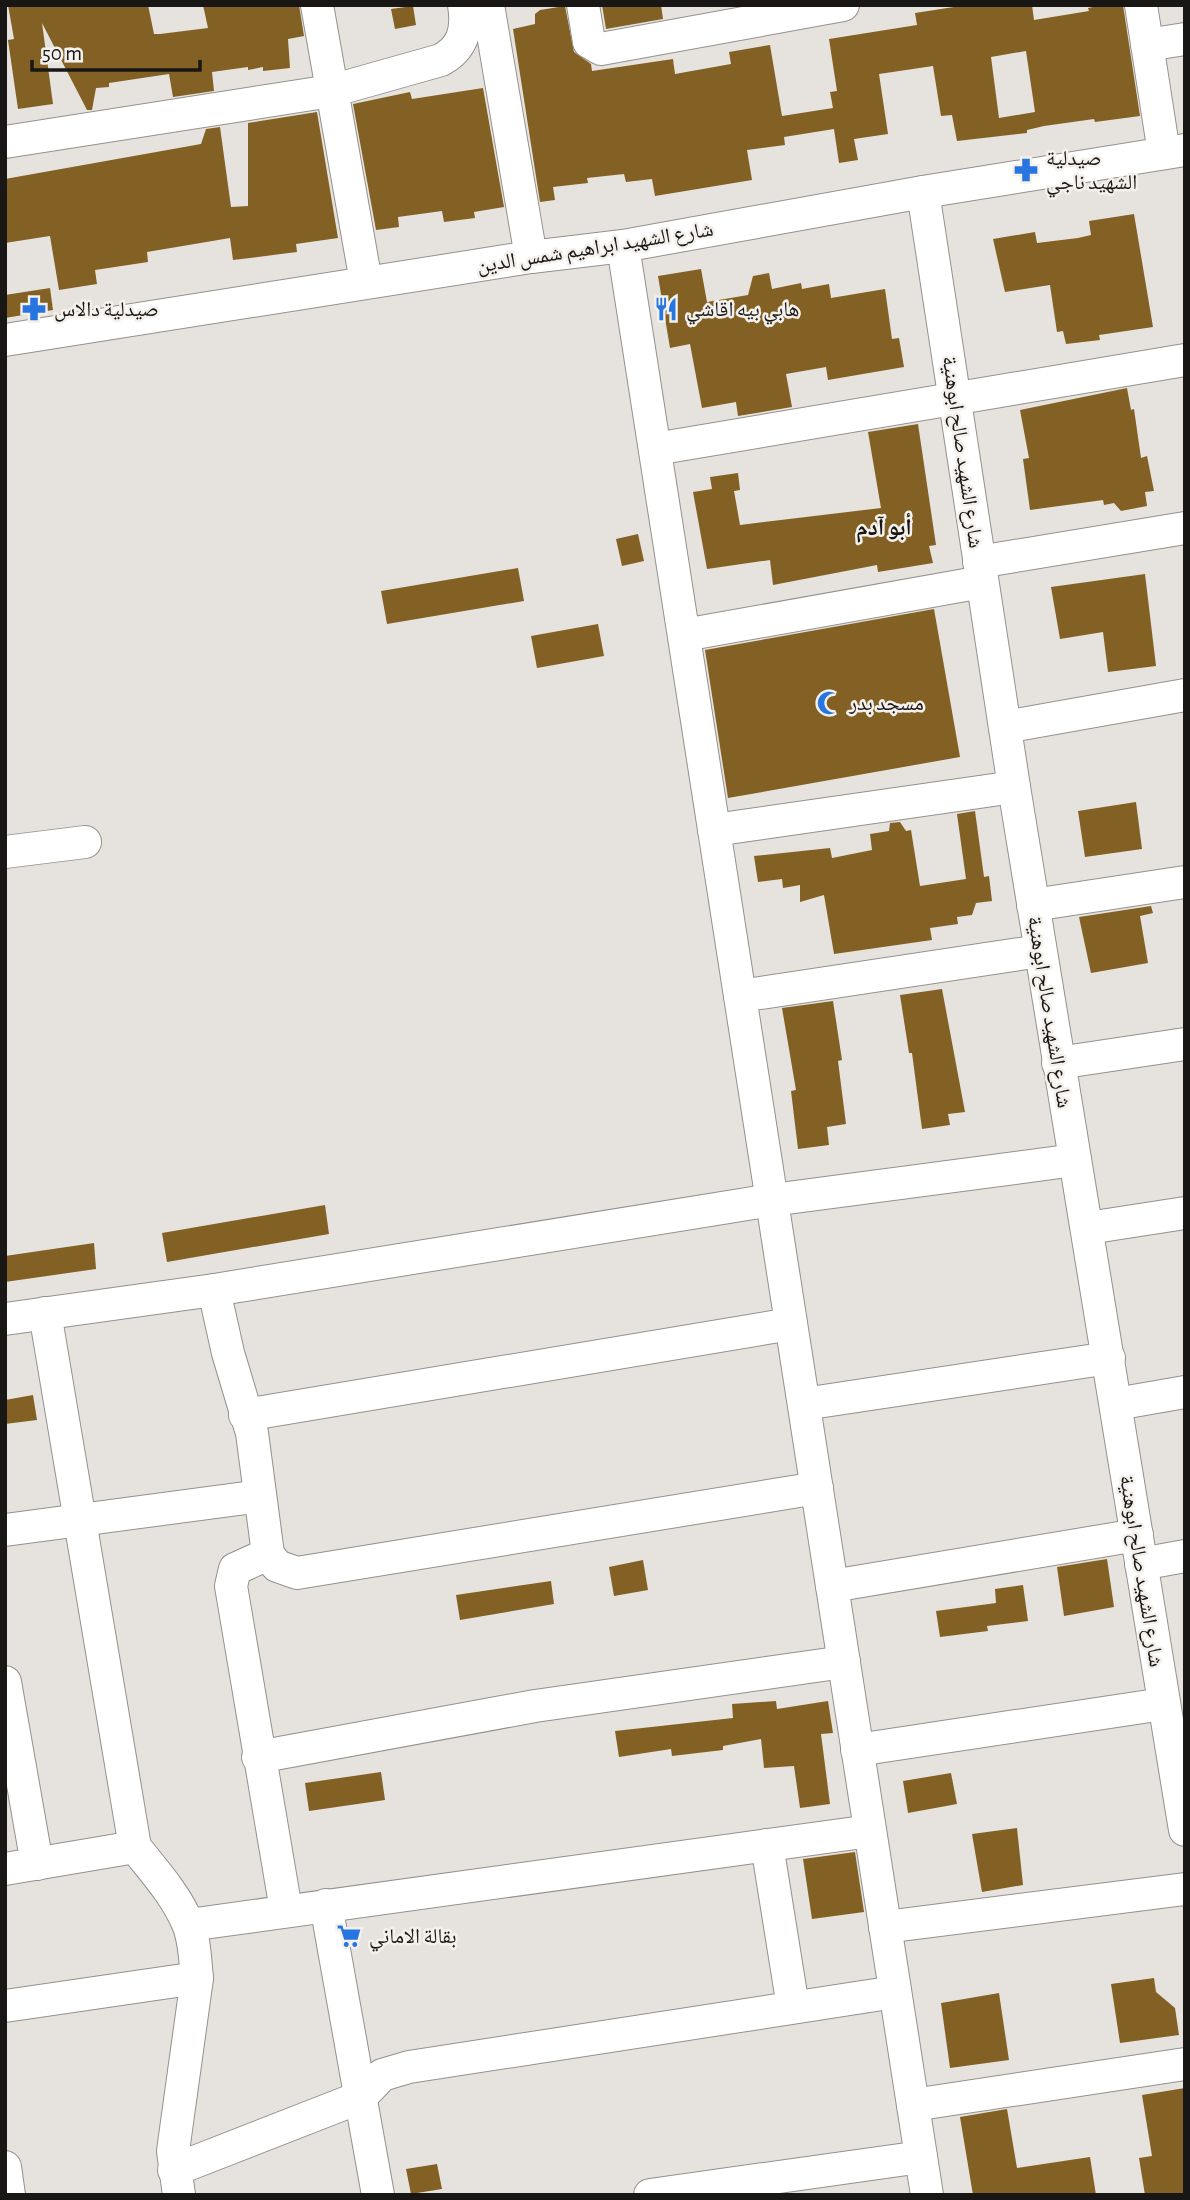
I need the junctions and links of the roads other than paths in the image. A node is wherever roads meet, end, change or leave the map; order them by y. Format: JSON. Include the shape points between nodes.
{"nodes":[{"id":1,"x":317,"y":5,"type":"edge"},
{"id":2,"x":464,"y":5,"type":"edge"},
{"id":3,"x":488,"y":5,"type":"edge"},
{"id":4,"x":583,"y":5,"type":"edge"},
{"id":5,"x":1141,"y":5,"type":"edge"},
{"id":6,"x":838,"y":6,"type":"edge"},
{"id":7,"x":1185,"y":39,"type":"edge"},
{"id":8,"x":1147,"y":45,"type":"junction"},
{"id":9,"x":331,"y":92,"type":"junction"},
{"id":10,"x":5,"y":142,"type":"edge"},
{"id":11,"x":1174,"y":151,"type":"edge"},
{"id":12,"x":923,"y":192,"type":"junction"},
{"id":13,"x":623,"y":246,"type":"junction"},
{"id":14,"x":531,"y":257,"type":"junction"},
{"id":15,"x":366,"y":282,"type":"junction"},
{"id":16,"x":5,"y":340,"type":"edge"},
{"id":17,"x":1185,"y":360,"type":"edge"},
{"id":18,"x":955,"y":396,"type":"junction"},
{"id":19,"x":655,"y":449,"type":"junction"},
{"id":20,"x":1185,"y":528,"type":"edge"},
{"id":21,"x":981,"y":572,"type":"junction"},
{"id":22,"x":684,"y":635,"type":"junction"},
{"id":23,"x":1185,"y":695,"type":"edge"},
{"id":24,"x":1005,"y":727,"type":"junction"},
{"id":25,"x":1014,"y":787,"type":"junction"},
{"id":26,"x":714,"y":830,"type":"junction"},
{"id":27,"x":85,"y":842,"type":"dead end"},
{"id":28,"x":5,"y":852,"type":"edge"},
{"id":29,"x":1185,"y":882,"type":"edge"},
{"id":30,"x":1033,"y":905,"type":"junction"},
{"id":31,"x":1040,"y":951,"type":"junction"},
{"id":32,"x":740,"y":996,"type":"junction"},
{"id":33,"x":1185,"y":1044,"type":"edge"},
{"id":34,"x":1058,"y":1063,"type":"junction"},
{"id":35,"x":1075,"y":1160,"type":"junction"},
{"id":36,"x":772,"y":1199,"type":"junction"},
{"id":37,"x":1185,"y":1213,"type":"edge"},
{"id":38,"x":1088,"y":1228,"type":"junction"},
{"id":39,"x":214,"y":1290,"type":"junction"},
{"id":40,"x":45,"y":1313,"type":"junction"},
{"id":41,"x":5,"y":1319,"type":"edge"},
{"id":42,"x":791,"y":1324,"type":"junction"},
{"id":43,"x":1108,"y":1358,"type":"junction"},
{"id":44,"x":1185,"y":1392,"type":"edge"},
{"id":45,"x":804,"y":1404,"type":"junction"},
{"id":46,"x":1116,"y":1405,"type":"junction"},
{"id":47,"x":245,"y":1415,"type":"junction"},
{"id":48,"x":817,"y":1488,"type":"junction"},
{"id":49,"x":260,"y":1496,"type":"junction"},
{"id":50,"x":80,"y":1518,"type":"junction"},
{"id":51,"x":5,"y":1530,"type":"edge"},
{"id":52,"x":1139,"y":1549,"type":"junction"},
{"id":53,"x":268,"y":1554,"type":"junction"},
{"id":54,"x":1185,"y":1556,"type":"edge"},
{"id":55,"x":832,"y":1586,"type":"junction"},
{"id":56,"x":844,"y":1662,"type":"junction"},
{"id":57,"x":7,"y":1700,"type":"edge"},
{"id":58,"x":1172,"y":1719,"type":"edge"},
{"id":59,"x":858,"y":1750,"type":"junction"},
{"id":60,"x":258,"y":1757,"type":"junction"},
{"id":61,"x":1185,"y":1830,"type":"edge"},
{"id":62,"x":870,"y":1831,"type":"junction"},
{"id":63,"x":766,"y":1845,"type":"junction"},
{"id":64,"x":135,"y":1847,"type":"junction"},
{"id":65,"x":37,"y":1864,"type":"junction"},
{"id":66,"x":5,"y":1869,"type":"edge"},
{"id":67,"x":1185,"y":1889,"type":"edge"},
{"id":68,"x":326,"y":1905,"type":"junction"},
{"id":69,"x":286,"y":1910,"type":"junction"},
{"id":70,"x":189,"y":1925,"type":"junction"},
{"id":71,"x":885,"y":1927,"type":"junction"},
{"id":72,"x":197,"y":1978,"type":"junction"},
{"id":73,"x":895,"y":1992,"type":"junction"},
{"id":74,"x":5,"y":2006,"type":"edge"},
{"id":75,"x":793,"y":2007,"type":"junction"},
{"id":76,"x":1185,"y":2064,"type":"edge"},
{"id":77,"x":361,"y":2097,"type":"junction"},
{"id":78,"x":913,"y":2105,"type":"junction"},
{"id":79,"x":921,"y":2157,"type":"junction"},
{"id":80,"x":5,"y":2167,"type":"edge"},
{"id":81,"x":176,"y":2183,"type":"edge"},
{"id":82,"x":9,"y":2195,"type":"edge"},
{"id":83,"x":378,"y":2195,"type":"edge"},
{"id":84,"x":650,"y":2195,"type":"edge"},
{"id":85,"x":927,"y":2195,"type":"edge"}],
"edges":[{"from":1,"to":9,"type":"street"},
{"from":2,"to":9,"type":"street","via":[[465,27],[456,52]]},
{"from":3,"to":14,"type":"street"},
{"from":4,"to":6,"type":"street","via":[[589,42],[601,49]]},
{"from":5,"to":8,"type":"street"},
{"from":7,"to":8,"type":"street"},
{"from":8,"to":11,"type":"street"},
{"from":9,"to":10,"type":"street"},
{"from":9,"to":15,"type":"street"},
{"from":11,"to":12,"type":"street","name":"شارع الشهيد ابراهيم شمس الدين"},
{"from":12,"to":13,"type":"street","name":"شارع الشهيد ابراهيم شمس الدين"},
{"from":12,"to":18,"type":"street","name":"شارع الشهيد صالح ابوهنية"},
{"from":13,"to":14,"type":"street","name":"شارع الشهيد ابراهيم شمس الدين"},
{"from":13,"to":19,"type":"street"},
{"from":14,"to":15,"type":"street","name":"شارع الشهيد ابراهيم شمس الدين"},
{"from":15,"to":16,"type":"street","name":"شارع الشهيد ابراهيم شمس الدين"},
{"from":17,"to":18,"type":"street"},
{"from":18,"to":19,"type":"street"},
{"from":18,"to":21,"type":"street","name":"شارع الشهيد صالح ابوهنية"},
{"from":19,"to":22,"type":"street"},
{"from":20,"to":21,"type":"street"},
{"from":21,"to":22,"type":"street"},
{"from":21,"to":24,"type":"street","name":"شارع الشهيد صالح ابوهنية"},
{"from":22,"to":26,"type":"street"},
{"from":23,"to":24,"type":"street"},
{"from":24,"to":25,"type":"street","name":"شارع الشهيد صالح ابوهنية"},
{"from":25,"to":26,"type":"street"},
{"from":25,"to":30,"type":"street","name":"شارع الشهيد صالح ابوهنية"},
{"from":26,"to":32,"type":"street"},
{"from":27,"to":28,"type":"street"},
{"from":29,"to":30,"type":"street"},
{"from":30,"to":31,"type":"street","name":"شارع الشهيد صالح ابوهنية"},
{"from":31,"to":32,"type":"street"},
{"from":31,"to":34,"type":"street","name":"شارع الشهيد صالح ابوهنية"},
{"from":32,"to":36,"type":"street"},
{"from":33,"to":34,"type":"street"},
{"from":34,"to":35,"type":"street","name":"شارع الشهيد صالح ابوهنية"},
{"from":35,"to":36,"type":"street"},
{"from":35,"to":38,"type":"street","name":"شارع الشهيد صالح ابوهنية"},
{"from":36,"to":39,"type":"street"},
{"from":36,"to":42,"type":"street"},
{"from":37,"to":38,"type":"street"},
{"from":38,"to":43,"type":"street","name":"شارع الشهيد صالح ابوهنية"},
{"from":39,"to":40,"type":"street"},
{"from":39,"to":47,"type":"street"},
{"from":40,"to":41,"type":"street"},
{"from":40,"to":50,"type":"street"},
{"from":42,"to":45,"type":"street"},
{"from":42,"to":47,"type":"street"},
{"from":43,"to":45,"type":"street"},
{"from":43,"to":46,"type":"street","name":"شارع الشهيد صالح ابوهنية"},
{"from":44,"to":46,"type":"street"},
{"from":45,"to":48,"type":"street"},
{"from":46,"to":52,"type":"street","name":"شارع الشهيد صالح ابوهنية"},
{"from":47,"to":49,"type":"street"},
{"from":48,"to":53,"type":"street","via":[[297,1573],[277,1566]]},
{"from":48,"to":55,"type":"street"},
{"from":49,"to":50,"type":"street"},
{"from":49,"to":53,"type":"street"},
{"from":50,"to":51,"type":"street"},
{"from":50,"to":64,"type":"street"},
{"from":52,"to":54,"type":"street"},
{"from":52,"to":55,"type":"street"},
{"from":52,"to":58,"type":"street","name":"شارع الشهيد صالح ابوهنية"},
{"from":53,"to":60,"type":"street","via":[[244,1563],[231,1577]]},
{"from":55,"to":56,"type":"street"},
{"from":56,"to":59,"type":"street"},
{"from":56,"to":60,"type":"street","via":[[535,1706]]},
{"from":57,"to":65,"type":"street"},
{"from":58,"to":59,"type":"street"},
{"from":58,"to":61,"type":"street","name":"شارع الشهيد صالح ابوهنية"},
{"from":59,"to":62,"type":"street"},
{"from":60,"to":69,"type":"street"},
{"from":62,"to":63,"type":"street"},
{"from":62,"to":71,"type":"street"},
{"from":63,"to":68,"type":"street"},
{"from":63,"to":75,"type":"street"},
{"from":64,"to":65,"type":"street"},
{"from":64,"to":70,"type":"street"},
{"from":65,"to":66,"type":"street"},
{"from":67,"to":71,"type":"street"},
{"from":68,"to":69,"type":"street"},
{"from":68,"to":77,"type":"street"},
{"from":69,"to":70,"type":"street"},
{"from":70,"to":72,"type":"street"},
{"from":71,"to":73,"type":"street"},
{"from":72,"to":74,"type":"street"},
{"from":72,"to":81,"type":"street","via":[[173,2151]]},
{"from":73,"to":75,"type":"street"},
{"from":73,"to":78,"type":"street"},
{"from":75,"to":77,"type":"street","via":[[410,2067],[382,2076]]},
{"from":76,"to":78,"type":"street"},
{"from":77,"to":81,"type":"street"},
{"from":77,"to":83,"type":"street"},
{"from":78,"to":79,"type":"street"},
{"from":79,"to":84,"type":"street"},
{"from":79,"to":85,"type":"street"},
{"from":80,"to":82,"type":"street"}]}
